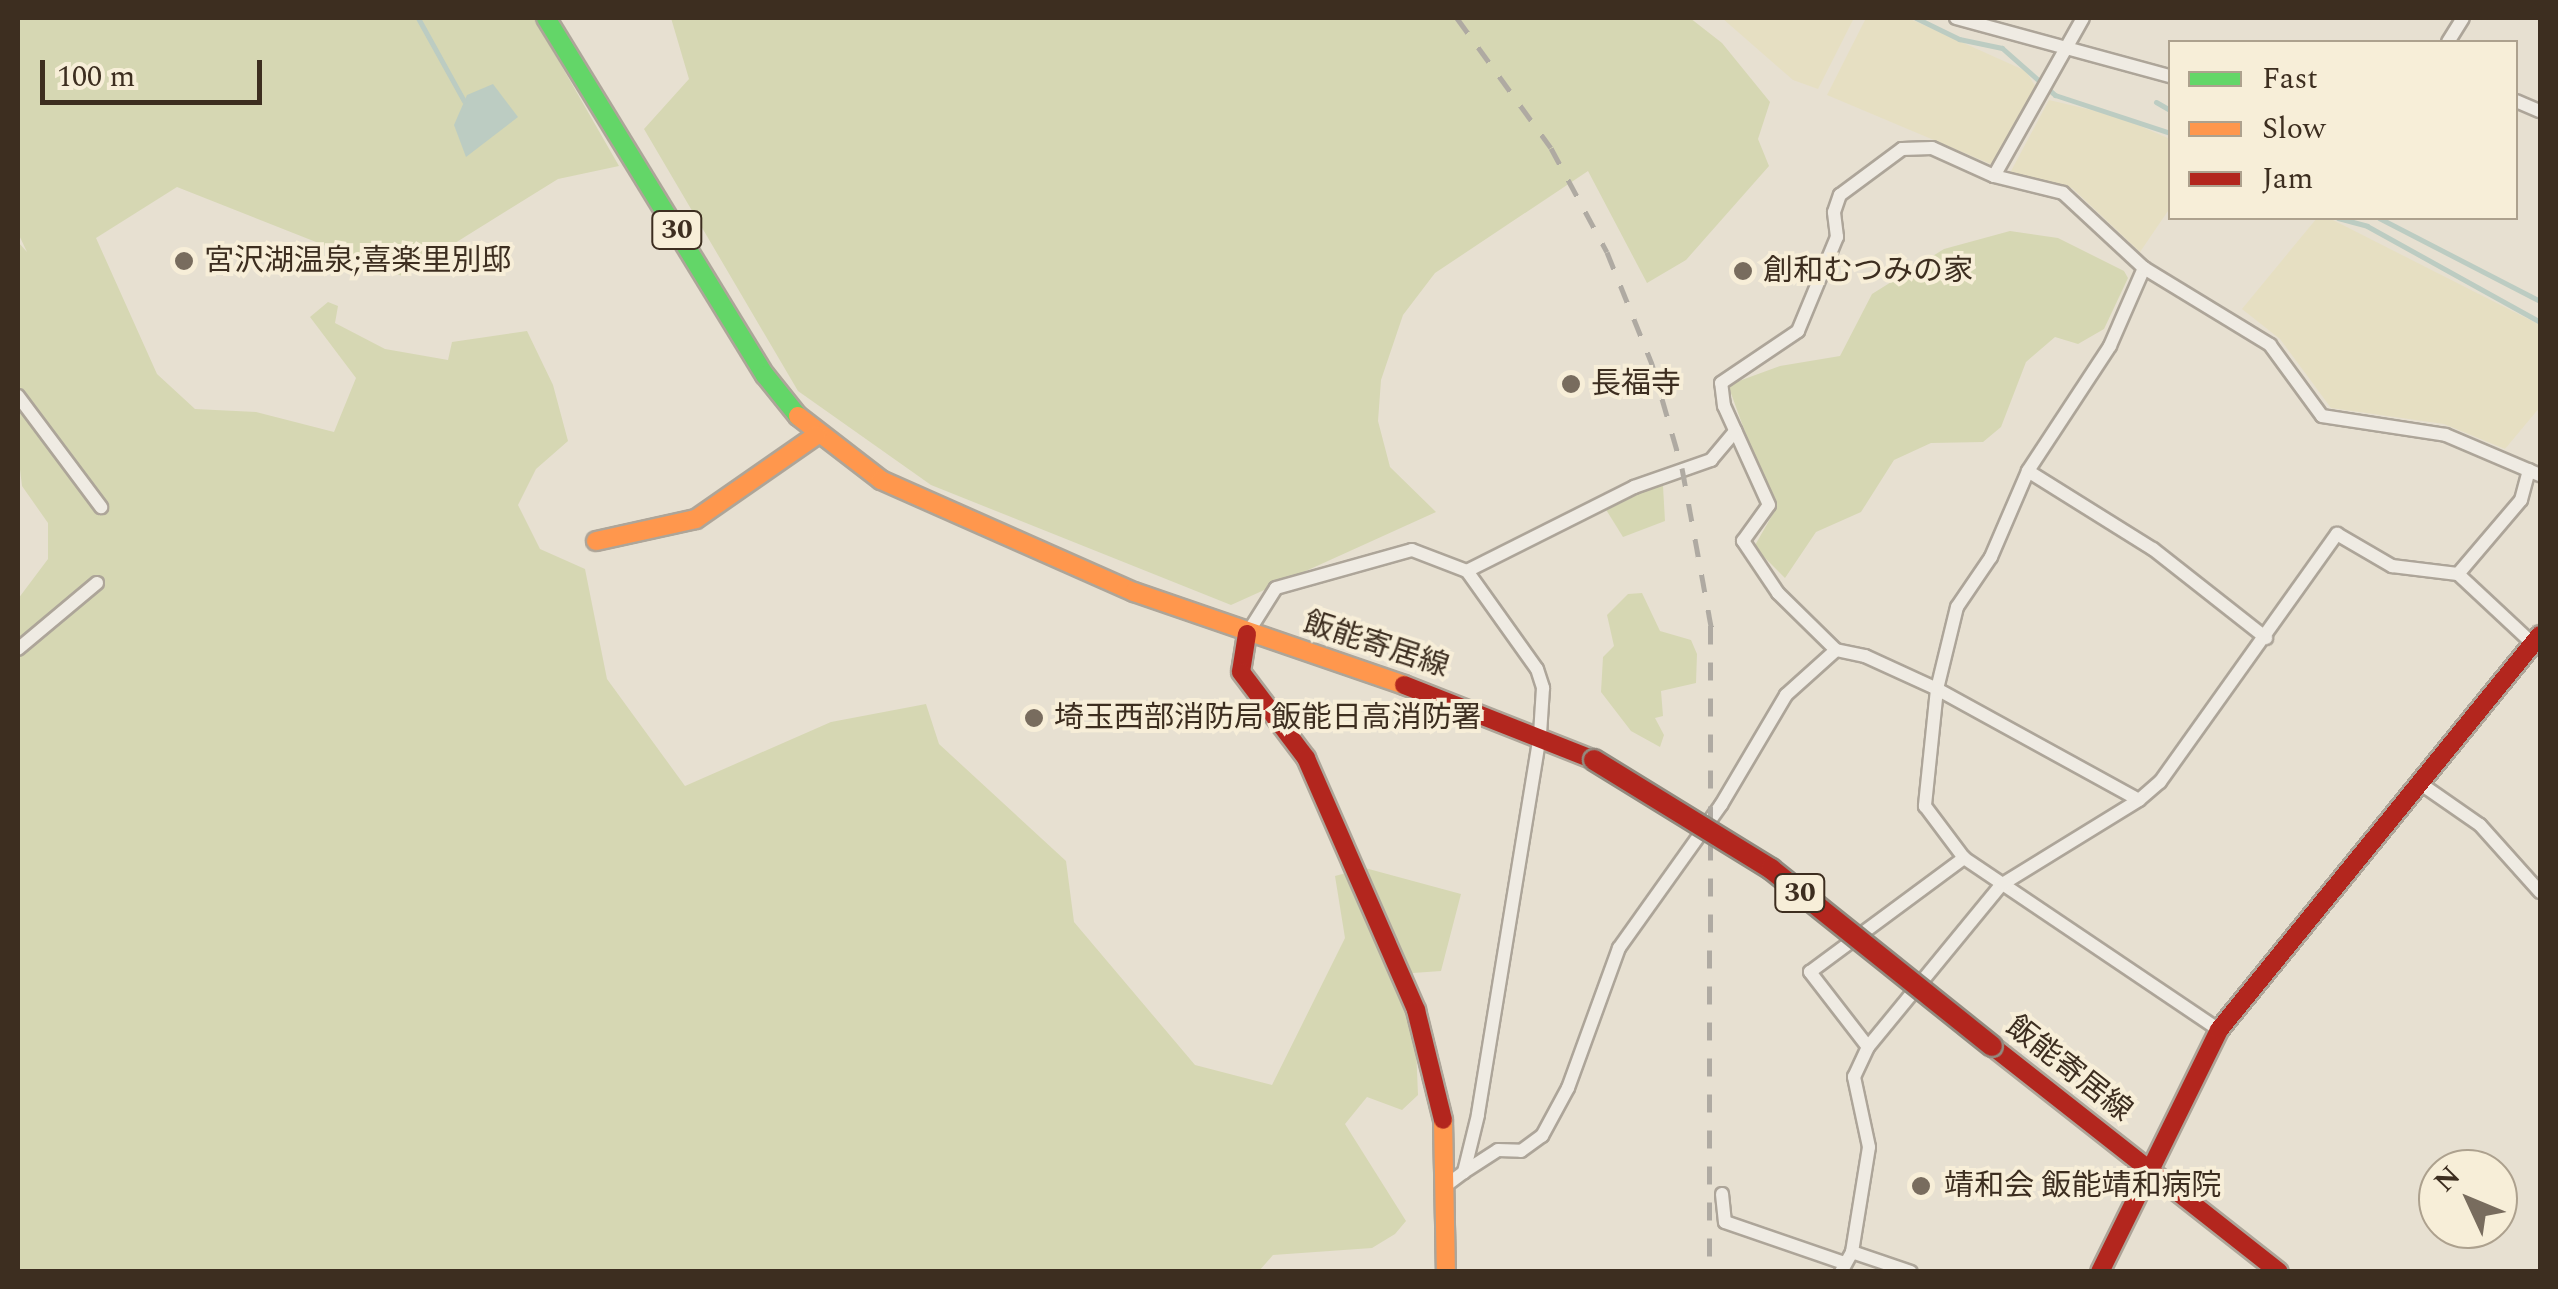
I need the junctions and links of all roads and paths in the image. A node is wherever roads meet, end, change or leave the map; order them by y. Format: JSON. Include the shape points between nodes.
{"nodes":[{"id":1,"x":546,"y":18,"type":"edge"},
{"id":2,"x":1956,"y":18,"type":"edge"},
{"id":3,"x":2083,"y":18,"type":"edge"},
{"id":4,"x":2463,"y":18,"type":"edge"},
{"id":5,"x":2449,"y":40,"type":"edge"},
{"id":6,"x":2064,"y":51,"type":"junction"},
{"id":7,"x":2168,"y":76,"type":"edge"},
{"id":8,"x":1994,"y":176,"type":"junction"},
{"id":9,"x":2144,"y":268,"type":"junction"},
{"id":10,"x":18,"y":396,"type":"edge"},
{"id":11,"x":1735,"y":431,"type":"junction"},
{"id":12,"x":817,"y":434,"type":"junction"},
{"id":13,"x":2028,"y":471,"type":"junction"},
{"id":14,"x":2535,"y":473,"type":"edge"},
{"id":15,"x":101,"y":508,"type":"dead end"},
{"id":16,"x":596,"y":541,"type":"dead end"},
{"id":17,"x":1467,"y":572,"type":"junction"},
{"id":18,"x":2458,"y":574,"type":"junction"},
{"id":19,"x":96,"y":583,"type":"dead end"},
{"id":20,"x":1248,"y":634,"type":"junction"},
{"id":21,"x":2539,"y":637,"type":"edge"},
{"id":22,"x":2266,"y":638,"type":"junction"},
{"id":23,"x":18,"y":649,"type":"edge"},
{"id":24,"x":1836,"y":650,"type":"junction"},
{"id":25,"x":1937,"y":690,"type":"junction"},
{"id":26,"x":1540,"y":735,"type":"junction"},
{"id":27,"x":2421,"y":784,"type":"junction"},
{"id":28,"x":2139,"y":800,"type":"junction"},
{"id":29,"x":1964,"y":858,"type":"junction"},
{"id":30,"x":2002,"y":885,"type":"junction"},
{"id":31,"x":2540,"y":892,"type":"edge"},
{"id":32,"x":2219,"y":1030,"type":"junction"},
{"id":33,"x":1868,"y":1047,"type":"junction"},
{"id":34,"x":2150,"y":1170,"type":"junction"},
{"id":35,"x":1456,"y":1178,"type":"junction"},
{"id":36,"x":1722,"y":1194,"type":"dead end"},
{"id":37,"x":1846,"y":1262,"type":"edge"},
{"id":38,"x":1446,"y":1272,"type":"edge"},
{"id":39,"x":1911,"y":1272,"type":"edge"},
{"id":40,"x":2100,"y":1272,"type":"edge"},
{"id":41,"x":2279,"y":1272,"type":"edge"}],
"edges":[{"from":1,"to":12,"type":"main road","name":"飯能寄居線","number":"30","via":[[765,374]]},
{"from":2,"to":6,"type":"street"},
{"from":3,"to":6,"type":"street"},
{"from":4,"to":5,"type":"street"},
{"from":6,"to":7,"type":"street"},
{"from":6,"to":8,"type":"street"},
{"from":8,"to":9,"type":"street","via":[[2063,193]]},
{"from":8,"to":11,"type":"street","via":[[1920,146],[1883,158],[1840,195],[1837,236],[1798,331],[1721,383]]},
{"from":9,"to":13,"type":"street","via":[[2110,346]]},
{"from":9,"to":14,"type":"street","via":[[2270,345],[2322,416],[2446,435]]},
{"from":10,"to":15,"type":"street"},
{"from":11,"to":17,"type":"street","via":[[1711,460],[1634,487]]},
{"from":11,"to":24,"type":"street","via":[[1770,505],[1743,541],[1778,592]]},
{"from":12,"to":16,"type":"main road","via":[[696,519]]},
{"from":12,"to":20,"type":"main road","name":"飯能寄居線","number":"30","via":[[916,496],[1060,562]]},
{"from":13,"to":22,"type":"street","via":[[2153,549]]},
{"from":13,"to":25,"type":"street","via":[[1991,557],[1957,607]]},
{"from":14,"to":18,"type":"street","via":[[2521,500]]},
{"from":17,"to":20,"type":"street","via":[[1434,554],[1384,554],[1276,588]]},
{"from":17,"to":26,"type":"street","via":[[1537,669],[1544,688]]},
{"from":18,"to":21,"type":"street"},
{"from":18,"to":22,"type":"street","via":[[2392,566],[2337,534]]},
{"from":19,"to":23,"type":"street"},
{"from":20,"to":26,"type":"main road","name":"飯能寄居線","number":"30"},
{"from":20,"to":35,"type":"main road","via":[[1241,672],[1306,758],[1416,1010]]},
{"from":21,"to":27,"type":"main road"},
{"from":22,"to":28,"type":"street","via":[[2160,782]]},
{"from":24,"to":25,"type":"street","via":[[1865,656]]},
{"from":24,"to":35,"type":"street","via":[[1777,706],[1721,804],[1619,948],[1568,1088],[1542,1136],[1520,1150],[1498,1150]]},
{"from":25,"to":28,"type":"street"},
{"from":25,"to":29,"type":"street","via":[[1925,806]]},
{"from":26,"to":34,"type":"main road","name":"飯能寄居線","number":"30","bridge":true,"via":[[1686,811],[1770,869]]},
{"from":26,"to":35,"type":"street"},
{"from":27,"to":31,"type":"street","via":[[2480,824]]},
{"from":27,"to":32,"type":"main road"},
{"from":28,"to":30,"type":"street"},
{"from":29,"to":30,"type":"street"},
{"from":29,"to":33,"type":"street","via":[[1810,972]]},
{"from":30,"to":32,"type":"street"},
{"from":30,"to":33,"type":"street"},
{"from":32,"to":34,"type":"main road"},
{"from":33,"to":37,"type":"street","via":[[1854,1077],[1868,1147]]},
{"from":34,"to":40,"type":"main road"},
{"from":34,"to":41,"type":"main road","name":"飯能寄居線","number":"30"},
{"from":35,"to":38,"type":"main road"},
{"from":36,"to":37,"type":"street","via":[[1725,1222]]},
{"from":37,"to":39,"type":"street"}]}
